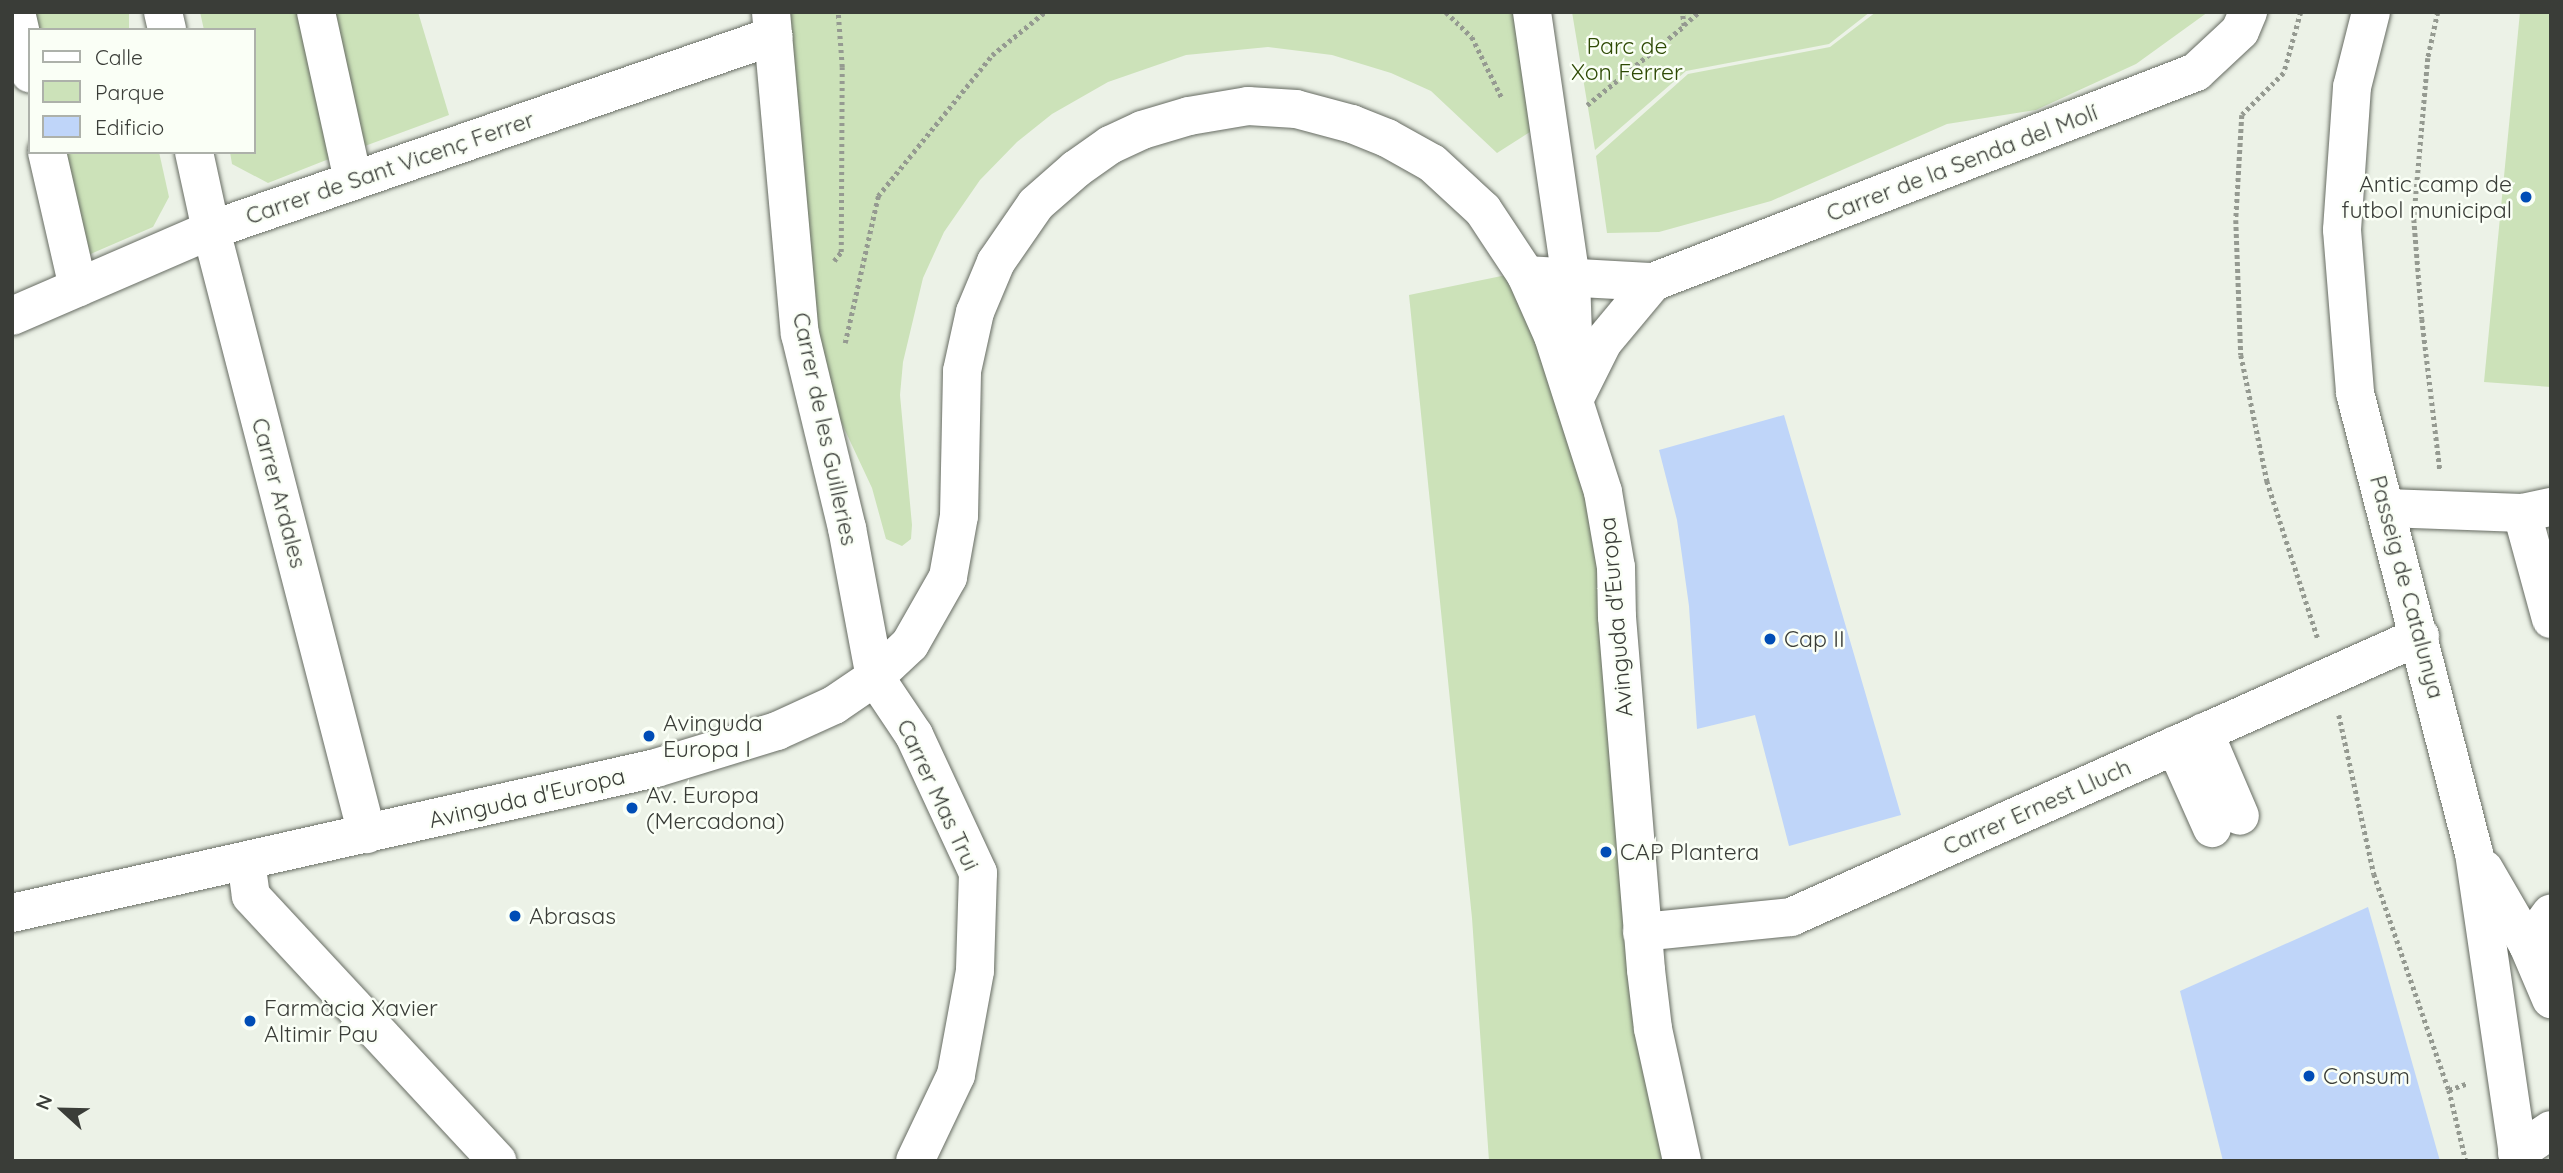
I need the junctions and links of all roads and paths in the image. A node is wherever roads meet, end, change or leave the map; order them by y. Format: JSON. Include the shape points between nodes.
{"nodes":[{"id":1,"x":16,"y":12,"type":"edge"},
{"id":2,"x":316,"y":12,"type":"edge"},
{"id":3,"x":838,"y":12,"type":"edge"},
{"id":4,"x":1045,"y":12,"type":"edge"},
{"id":5,"x":1446,"y":12,"type":"edge"},
{"id":6,"x":1532,"y":12,"type":"edge"},
{"id":7,"x":1682,"y":12,"type":"edge"},
{"id":8,"x":1699,"y":12,"type":"edge"},
{"id":9,"x":2248,"y":12,"type":"edge"},
{"id":10,"x":2301,"y":12,"type":"edge"},
{"id":11,"x":2371,"y":12,"type":"edge"},
{"id":12,"x":2438,"y":12,"type":"edge"},
{"id":13,"x":772,"y":24,"type":"edge"},
{"id":14,"x":1684,"y":26,"type":"junction"},
{"id":15,"x":28,"y":64,"type":"edge"},
{"id":16,"x":1587,"y":104,"type":"dead end"},
{"id":17,"x":1506,"y":107,"type":"dead end"},
{"id":18,"x":47,"y":154,"type":"edge"},
{"id":19,"x":194,"y":154,"type":"edge"},
{"id":20,"x":353,"y":180,"type":"junction"},
{"id":21,"x":211,"y":230,"type":"junction"},
{"id":22,"x":830,"y":265,"type":"dead end"},
{"id":23,"x":1526,"y":275,"type":"junction"},
{"id":24,"x":1571,"y":278,"type":"junction"},
{"id":25,"x":1653,"y":282,"type":"junction"},
{"id":26,"x":78,"y":287,"type":"junction"},
{"id":27,"x":12,"y":316,"type":"edge"},
{"id":28,"x":840,"y":325,"type":"dead end"},
{"id":29,"x":1575,"y":398,"type":"junction"},
{"id":30,"x":2386,"y":508,"type":"junction"},
{"id":31,"x":2448,"y":510,"type":"junction"},
{"id":32,"x":2536,"y":510,"type":"edge"},
{"id":33,"x":2551,"y":619,"type":"edge"},
{"id":34,"x":2420,"y":636,"type":"junction"},
{"id":35,"x":875,"y":677,"type":"junction"},
{"id":36,"x":2331,"y":678,"type":"junction"},
{"id":37,"x":2190,"y":739,"type":"junction"},
{"id":38,"x":2226,"y":822,"type":"dead end"},
{"id":39,"x":367,"y":834,"type":"junction"},
{"id":40,"x":2474,"y":853,"type":"junction"},
{"id":41,"x":246,"y":861,"type":"junction"},
{"id":42,"x":12,"y":913,"type":"edge"},
{"id":43,"x":2551,"y":913,"type":"edge"},
{"id":44,"x":1642,"y":932,"type":"junction"},
{"id":45,"x":2528,"y":945,"type":"junction"},
{"id":46,"x":2551,"y":999,"type":"edge"},
{"id":47,"x":2551,"y":1130,"type":"edge"},
{"id":48,"x":2518,"y":1157,"type":"edge"},
{"id":49,"x":497,"y":1161,"type":"edge"},
{"id":50,"x":915,"y":1161,"type":"edge"},
{"id":51,"x":1682,"y":1161,"type":"edge"},
{"id":52,"x":2466,"y":1161,"type":"edge"}],
"edges":[{"from":1,"to":15,"type":"street"},
{"from":2,"to":20,"type":"street"},
{"from":3,"to":22,"type":"path","via":[[841,252]]},
{"from":4,"to":28,"type":"path","via":[[992,54],[878,196],[844,349]]},
{"from":5,"to":17,"type":"path","via":[[1472,37]]},
{"from":6,"to":24,"type":"street"},
{"from":7,"to":14,"type":"path"},
{"from":8,"to":14,"type":"path"},
{"from":9,"to":25,"type":"street","name":"Carrer de la Senda del Molí","via":[[2240,31],[2196,72]]},
{"from":10,"to":36,"type":"path","via":[[2284,73],[2242,115],[2236,220],[2241,355],[2267,481]]},
{"from":11,"to":30,"type":"street","name":"Passeig de Catalunya","via":[[2352,87],[2342,230],[2355,393]]},
{"from":12,"to":31,"type":"path","via":[[2428,58],[2414,219],[2423,333]]},
{"from":13,"to":20,"type":"street","name":"Carrer de Sant Vicenç Ferrer"},
{"from":13,"to":35,"type":"street","name":"Carrer de les Guilleries","via":[[800,334],[847,528]]},
{"from":14,"to":16,"type":"path"},
{"from":18,"to":26,"type":"street"},
{"from":19,"to":21,"type":"street","name":"Carrer Ardales"},
{"from":20,"to":21,"type":"street","name":"Carrer de Sant Vicenç Ferrer"},
{"from":21,"to":26,"type":"street","name":"Carrer de Sant Vicenç Ferrer"},
{"from":21,"to":39,"type":"street","name":"Carrer Ardales"},
{"from":23,"to":24,"type":"street","name":"Carrer de la Senda del Molí"},
{"from":23,"to":29,"type":"street","name":"Avinguda d'Europa"},
{"from":23,"to":35,"type":"street","name":"Avinguda d'Europa","via":[[1483,210],[1432,163],[1352,124],[1296,109],[1248,106],[1189,116],[1110,145],[1036,204],[996,262],[975,312],[962,372],[959,516],[948,577],[910,644]]},
{"from":24,"to":25,"type":"street","name":"Carrer de la Senda del Molí"},
{"from":24,"to":29,"type":"street"},
{"from":25,"to":29,"type":"street","name":"Carrer de la Senda del Molí","via":[[1603,342]]},
{"from":26,"to":27,"type":"street","name":"Carrer de Sant Vicenç Ferrer"},
{"from":29,"to":44,"type":"street","name":"Avinguda d'Europa","via":[[1603,492],[1616,567]]},
{"from":30,"to":31,"type":"street"},
{"from":30,"to":34,"type":"street","name":"Passeig de Catalunya"},
{"from":31,"to":32,"type":"street"},
{"from":32,"to":33,"type":"street"},
{"from":34,"to":36,"type":"street","name":"Carrer Ernest Lluch"},
{"from":34,"to":40,"type":"street","name":"Passeig de Catalunya"},
{"from":35,"to":39,"type":"street","name":"Avinguda d'Europa","via":[[834,705],[777,731],[656,768]]},
{"from":35,"to":50,"type":"street","name":"Carrer Mas Trui","via":[[914,735],[978,873],[975,971],[956,1074]]},
{"from":36,"to":37,"type":"street","name":"Carrer Ernest Lluch"},
{"from":36,"to":52,"type":"path","via":[[2374,874],[2449,1090]]},
{"from":37,"to":38,"type":"street"},
{"from":37,"to":44,"type":"street","name":"Carrer Ernest Lluch","via":[[1791,917]]},
{"from":39,"to":41,"type":"street","name":"Avinguda d'Europa"},
{"from":40,"to":45,"type":"street"},
{"from":40,"to":48,"type":"street","name":"Passeig de Catalunya"},
{"from":41,"to":42,"type":"street","name":"Avinguda d'Europa"},
{"from":41,"to":49,"type":"street","via":[[251,896]]},
{"from":43,"to":45,"type":"street"},
{"from":44,"to":51,"type":"street","name":"Avinguda d'Europa","via":[[1653,1029]]},
{"from":45,"to":46,"type":"street"},
{"from":47,"to":48,"type":"street"}]}
